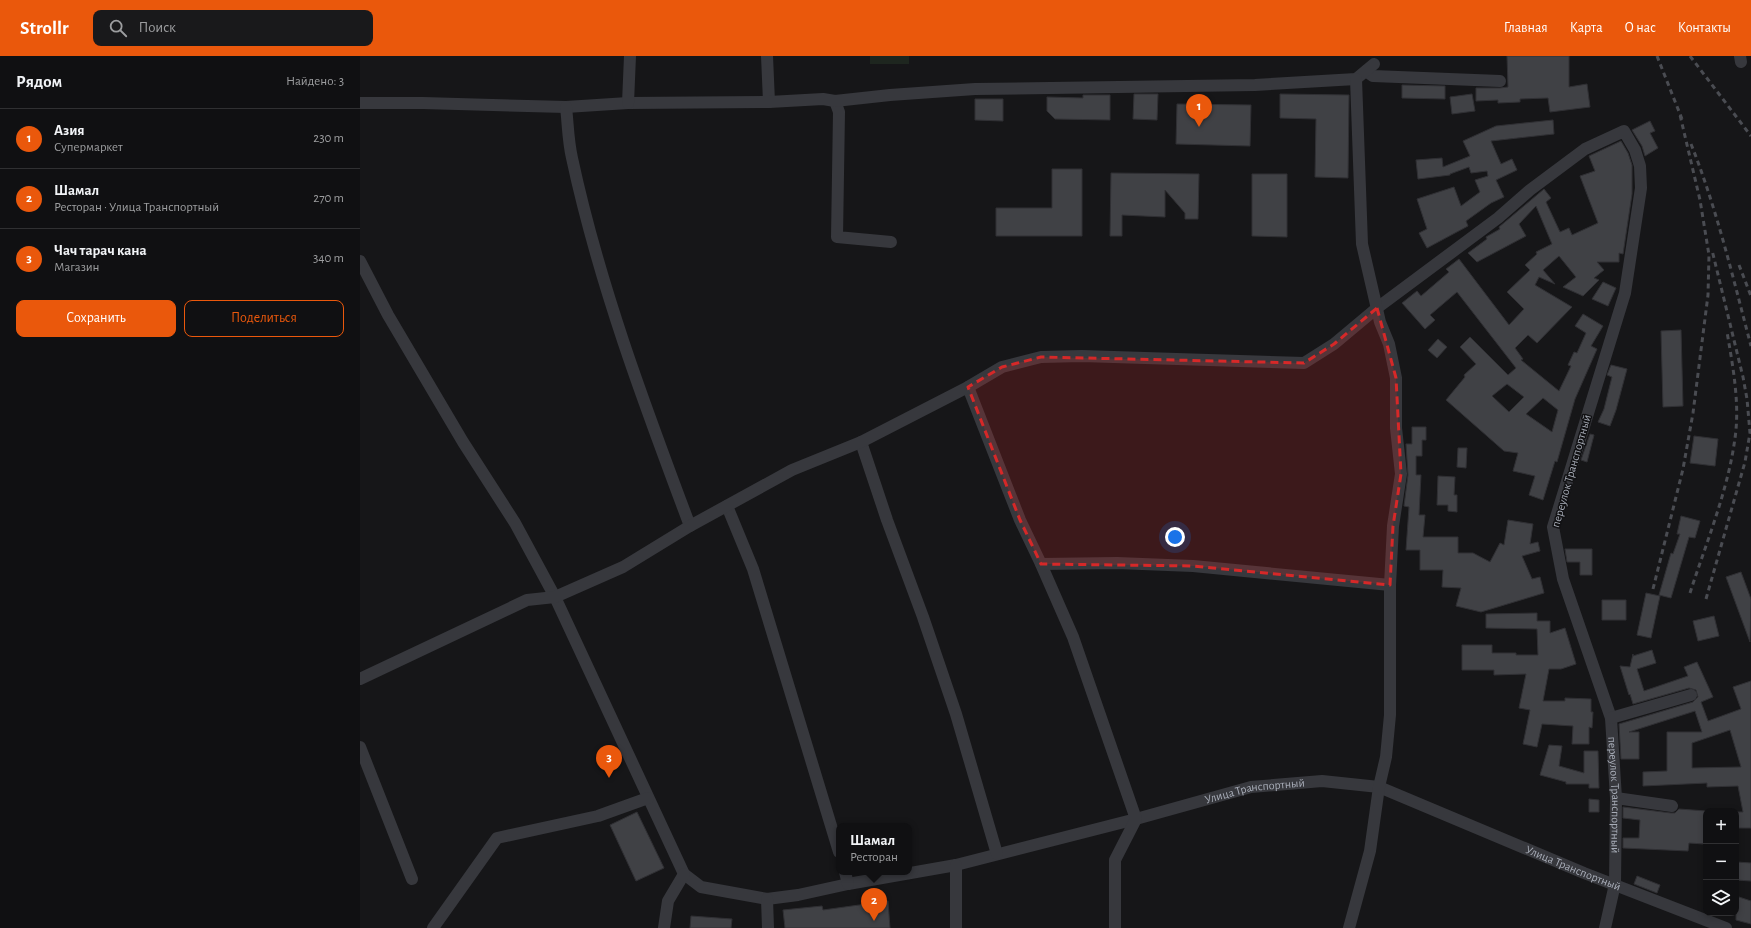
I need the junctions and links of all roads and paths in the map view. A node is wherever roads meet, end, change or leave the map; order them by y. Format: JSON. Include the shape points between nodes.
{"nodes":[{"id":1,"x":630,"y":56,"type":"edge"},
{"id":2,"x":768,"y":56,"type":"edge"},
{"id":3,"x":1356,"y":79,"type":"junction"},
{"id":4,"x":1500,"y":81,"type":"dead end"},
{"id":5,"x":834,"y":101,"type":"junction"},
{"id":6,"x":770,"y":102,"type":"junction"},
{"id":7,"x":360,"y":103,"type":"edge"},
{"id":8,"x":628,"y":103,"type":"junction"},
{"id":9,"x":566,"y":107,"type":"junction"},
{"id":10,"x":891,"y":242,"type":"dead end"},
{"id":11,"x":360,"y":261,"type":"edge"},
{"id":12,"x":1377,"y":308,"type":"junction"},
{"id":13,"x":968,"y":387,"type":"junction"},
{"id":14,"x":861,"y":442,"type":"junction"},
{"id":15,"x":727,"y":506,"type":"junction"},
{"id":16,"x":690,"y":526,"type":"junction"},
{"id":17,"x":1041,"y":564,"type":"junction"},
{"id":18,"x":1390,"y":585,"type":"junction"},
{"id":19,"x":555,"y":597,"type":"junction"},
{"id":20,"x":360,"y":680,"type":"edge"},
{"id":21,"x":1691,"y":695,"type":"dead end"},
{"id":22,"x":1611,"y":718,"type":"junction"},
{"id":23,"x":360,"y":747,"type":"edge"},
{"id":24,"x":1379,"y":787,"type":"junction"},
{"id":25,"x":648,"y":798,"type":"junction"},
{"id":26,"x":1616,"y":798,"type":"junction"},
{"id":27,"x":1672,"y":806,"type":"dead end"},
{"id":28,"x":1136,"y":820,"type":"junction"},
{"id":29,"x":836,"y":842,"type":"edge"},
{"id":30,"x":997,"y":854,"type":"junction"},
{"id":31,"x":956,"y":865,"type":"junction"},
{"id":32,"x":912,"y":873,"type":"edge"},
{"id":33,"x":684,"y":874,"type":"junction"},
{"id":34,"x":846,"y":875,"type":"edge"},
{"id":35,"x":899,"y":875,"type":"edge"},
{"id":36,"x":412,"y":879,"type":"dead end"},
{"id":37,"x":848,"y":884,"type":"junction"},
{"id":38,"x":1615,"y":884,"type":"junction"},
{"id":39,"x":767,"y":900,"type":"junction"},
{"id":40,"x":433,"y":928,"type":"edge"},
{"id":41,"x":664,"y":928,"type":"edge"},
{"id":42,"x":768,"y":928,"type":"edge"},
{"id":43,"x":956,"y":928,"type":"edge"},
{"id":44,"x":1115,"y":928,"type":"edge"},
{"id":45,"x":1349,"y":928,"type":"edge"},
{"id":46,"x":1605,"y":928,"type":"edge"},
{"id":47,"x":1726,"y":928,"type":"edge"}],
"edges":[{"from":1,"to":8,"type":"street"},
{"from":2,"to":6,"type":"street"},
{"from":3,"to":4,"type":"street","via":[[1370,67],[1374,76]]},
{"from":3,"to":5,"type":"street","via":[[1255,85],[975,89]]},
{"from":3,"to":12,"type":"street","via":[[1362,244]]},
{"from":5,"to":6,"type":"street","via":[[823,99]]},
{"from":5,"to":10,"type":"street","via":[[839,112],[837,237]]},
{"from":6,"to":8,"type":"street"},
{"from":7,"to":9,"type":"street"},
{"from":8,"to":9,"type":"street"},
{"from":9,"to":16,"type":"street","via":[[572,157],[630,366]]},
{"from":11,"to":19,"type":"street","via":[[388,315],[463,442],[515,523]]},
{"from":12,"to":13,"type":"street","via":[[1334,344],[1304,363],[1041,357],[1002,367]]},
{"from":12,"to":18,"type":"street","via":[[1389,344],[1396,378],[1396,428],[1400,474],[1393,526]]},
{"from":12,"to":22,"type":"street","name":"переулок Транспортный","via":[[1585,149],[1624,131],[1635,150],[1640,166],[1641,188],[1625,293],[1553,527],[1563,579]]},
{"from":13,"to":14,"type":"street"},
{"from":13,"to":17,"type":"street","via":[[1020,520]]},
{"from":14,"to":15,"type":"street","via":[[792,470]]},
{"from":14,"to":30,"type":"street","via":[[956,714]]},
{"from":15,"to":16,"type":"street"},
{"from":15,"to":29,"type":"street","via":[[753,569]]},
{"from":16,"to":19,"type":"street","via":[[623,567]]},
{"from":17,"to":18,"type":"street","via":[[1193,566]]},
{"from":17,"to":28,"type":"street","via":[[1072,637]]},
{"from":18,"to":24,"type":"street","via":[[1390,715],[1386,757]]},
{"from":19,"to":20,"type":"street","via":[[527,600]]},
{"from":19,"to":25,"type":"street"},
{"from":21,"to":22,"type":"street"},
{"from":22,"to":26,"type":"street","name":"переулок Транспортный"},
{"from":23,"to":36,"type":"street"},
{"from":24,"to":28,"type":"street","name":"Улица Транспортный","via":[[1322,781],[1251,787]]},
{"from":24,"to":38,"type":"street","name":"Улица Транспортный"},
{"from":24,"to":45,"type":"street","via":[[1370,851]]},
{"from":25,"to":33,"type":"street"},
{"from":25,"to":40,"type":"street","via":[[598,816],[497,838]]},
{"from":26,"to":27,"type":"street"},
{"from":26,"to":38,"type":"street","name":"переулок Транспортный"},
{"from":28,"to":30,"type":"street","name":"Улица Транспортный"},
{"from":28,"to":44,"type":"street","via":[[1115,860]]},
{"from":30,"to":31,"type":"street","name":"Улица Транспортный"},
{"from":31,"to":32,"type":"street","name":"Улица Транспортный"},
{"from":31,"to":43,"type":"street"},
{"from":33,"to":39,"type":"street","name":"Улица Транспортный","via":[[701,887]]},
{"from":33,"to":41,"type":"street","via":[[668,901]]},
{"from":34,"to":37,"type":"street"},
{"from":35,"to":37,"type":"street","name":"Улица Транспортный"},
{"from":37,"to":39,"type":"street","name":"Улица Транспортный","via":[[798,896]]},
{"from":38,"to":46,"type":"street","name":"переулок Транспортный"},
{"from":38,"to":47,"type":"street","name":"Улица Транспортный"},
{"from":39,"to":42,"type":"street"}]}
